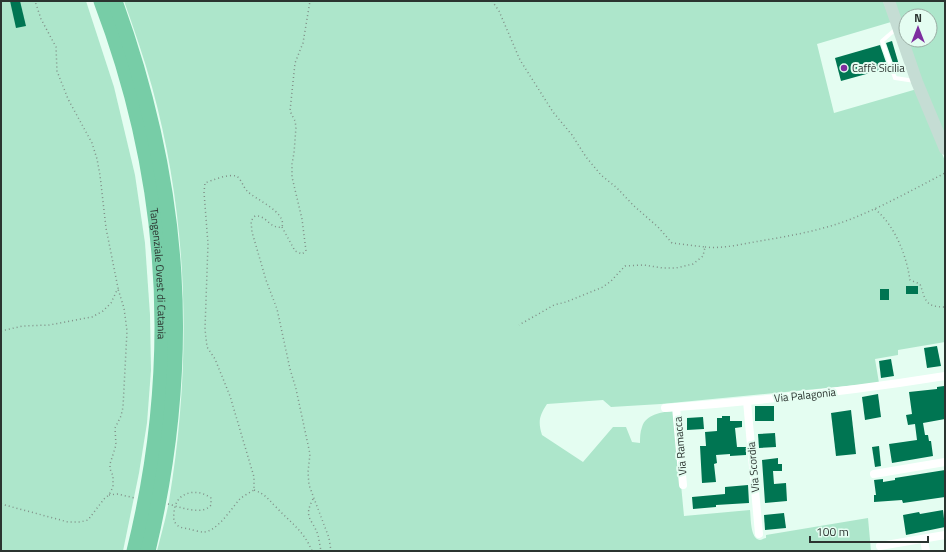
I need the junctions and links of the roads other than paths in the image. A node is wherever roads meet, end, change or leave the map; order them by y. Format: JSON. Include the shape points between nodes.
{"nodes":[{"id":1,"x":100,"y":1,"type":"edge"},
{"id":2,"x":115,"y":1,"type":"edge"},
{"id":3,"x":889,"y":1,"type":"edge"},
{"id":4,"x":897,"y":27,"type":"junction"},
{"id":5,"x":917,"y":82,"type":"junction"},
{"id":6,"x":945,"y":149,"type":"edge"},
{"id":7,"x":945,"y":376,"type":"edge"},
{"id":8,"x":747,"y":401,"type":"junction"},
{"id":9,"x":676,"y":407,"type":"junction"},
{"id":10,"x":665,"y":408,"type":"dead end"},
{"id":11,"x":945,"y":462,"type":"edge"},
{"id":12,"x":874,"y":474,"type":"dead end"},
{"id":13,"x":683,"y":485,"type":"dead end"},
{"id":14,"x":759,"y":534,"type":"dead end"},
{"id":15,"x":945,"y":535,"type":"edge"},
{"id":16,"x":924,"y":538,"type":"junction"},
{"id":17,"x":880,"y":546,"type":"dead end"},
{"id":18,"x":134,"y":551,"type":"edge"},
{"id":19,"x":148,"y":551,"type":"edge"},
{"id":20,"x":926,"y":551,"type":"edge"}],
"edges":[{"from":1,"to":18,"type":"highway","name":"Tangenziale Ovest di Catania","via":[[118,51],[136,116],[150,182],[159,250],[162,334],[159,406],[151,472]]},
{"from":2,"to":19,"type":"highway","name":"Tangenziale Ovest di Catania","via":[[141,78],[157,144],[167,200],[175,279],[176,335],[172,410],[164,474]]},
{"from":3,"to":4,"type":"street"},
{"from":4,"to":5,"type":"street"},
{"from":4,"to":5,"type":"lane","via":[[882,41],[895,78]]},
{"from":5,"to":6,"type":"street"},
{"from":7,"to":8,"type":"street","name":"Via Palagonia","via":[[884,386]]},
{"from":8,"to":9,"type":"street","name":"Via Palagonia"},
{"from":8,"to":14,"type":"street","name":"Via Scordia"},
{"from":9,"to":10,"type":"street","name":"Via Palagonia"},
{"from":9,"to":13,"type":"street","name":"Via Ramacca"},
{"from":11,"to":12,"type":"street"},
{"from":15,"to":16,"type":"street"},
{"from":16,"to":17,"type":"street"},
{"from":16,"to":20,"type":"street"}]}
